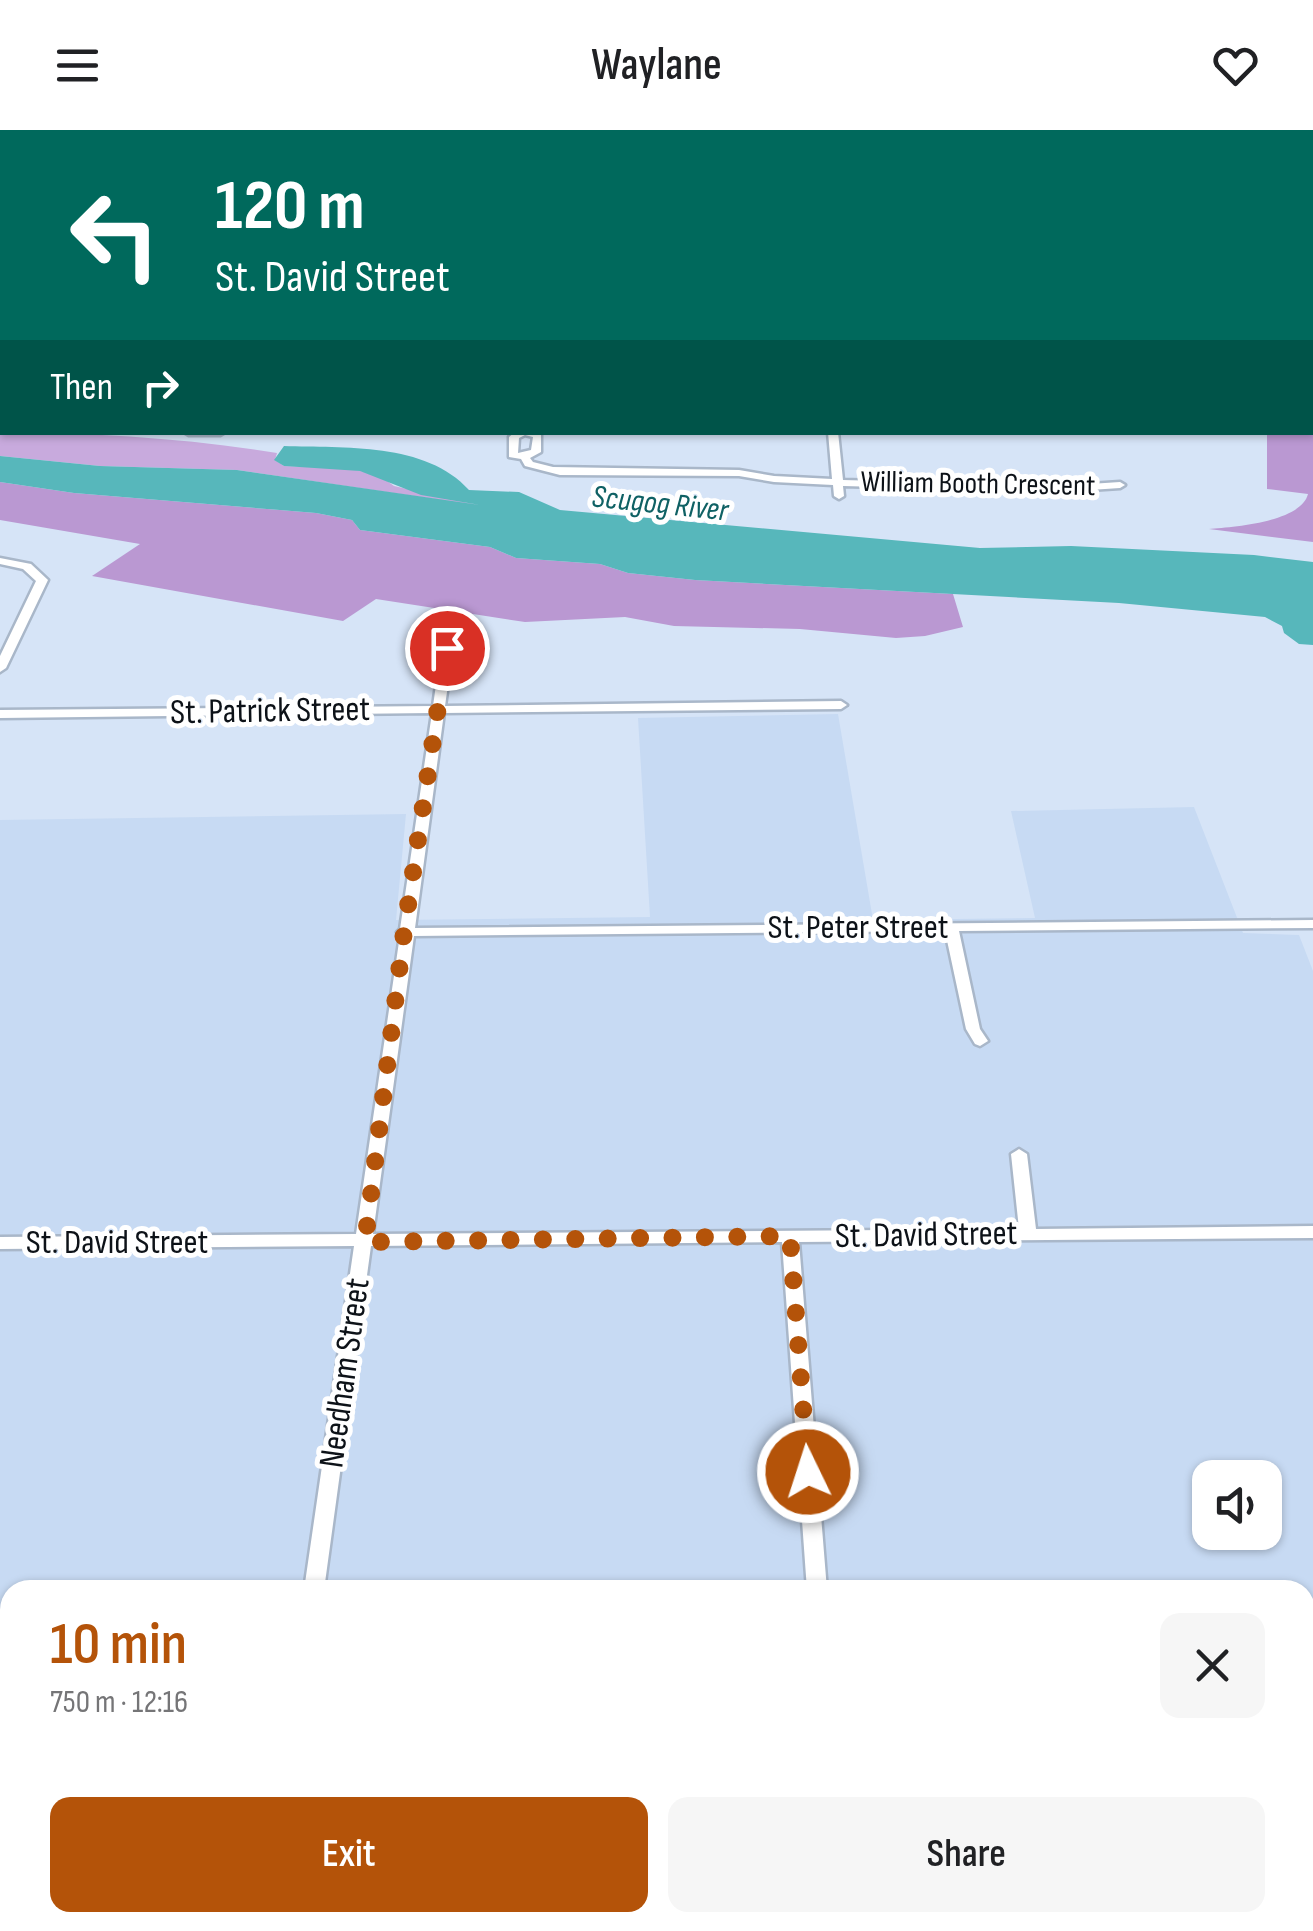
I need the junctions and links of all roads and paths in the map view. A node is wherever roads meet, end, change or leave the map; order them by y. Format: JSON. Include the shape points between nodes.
{"nodes":[{"id":1,"x":518,"y":435,"type":"edge"},
{"id":2,"x":833,"y":435,"type":"edge"},
{"id":3,"x":837,"y":482,"type":"junction"},
{"id":4,"x":1120,"y":484,"type":"dead end"},
{"id":5,"x":839,"y":496,"type":"dead end"},
{"id":6,"x":0,"y":562,"type":"edge"},
{"id":7,"x":451,"y":621,"type":"dead end"},
{"id":8,"x":0,"y":668,"type":"edge"},
{"id":9,"x":841,"y":705,"type":"dead end"},
{"id":10,"x":439,"y":708,"type":"junction"},
{"id":11,"x":0,"y":714,"type":"edge"},
{"id":12,"x":1313,"y":924,"type":"edge"},
{"id":13,"x":951,"y":926,"type":"junction"},
{"id":14,"x":404,"y":932,"type":"junction"},
{"id":15,"x":980,"y":1041,"type":"dead end"},
{"id":16,"x":1018,"y":1154,"type":"dead end"},
{"id":17,"x":1313,"y":1232,"type":"edge"},
{"id":18,"x":1028,"y":1233,"type":"junction"},
{"id":19,"x":790,"y":1236,"type":"junction"},
{"id":20,"x":365,"y":1242,"type":"junction"},
{"id":21,"x":0,"y":1243,"type":"edge"},
{"id":22,"x":315,"y":1580,"type":"edge"},
{"id":23,"x":816,"y":1580,"type":"edge"}],
"edges":[{"from":1,"to":3,"type":"street","name":"William Booth Crescent","via":[[514,455],[552,470]]},
{"from":2,"to":3,"type":"street"},
{"from":3,"to":4,"type":"street","name":"William Booth Crescent","via":[[1048,489]]},
{"from":3,"to":5,"type":"street"},
{"from":6,"to":8,"type":"street","via":[[27,566],[42,580]]},
{"from":7,"to":10,"type":"street","name":"Needham Street"},
{"from":9,"to":10,"type":"street","name":"St. Patrick Street"},
{"from":10,"to":11,"type":"street","name":"St. Patrick Street"},
{"from":10,"to":14,"type":"street","name":"Needham Street"},
{"from":12,"to":13,"type":"street","name":"St. Peter Street"},
{"from":13,"to":14,"type":"street","name":"St. Peter Street"},
{"from":13,"to":15,"type":"street"},
{"from":14,"to":20,"type":"street","name":"Needham Street"},
{"from":16,"to":18,"type":"street"},
{"from":17,"to":18,"type":"street","name":"St. David Street"},
{"from":18,"to":19,"type":"street","name":"St. David Street"},
{"from":19,"to":20,"type":"street","name":"St. David Street"},
{"from":19,"to":23,"type":"street"},
{"from":20,"to":21,"type":"street","name":"St. David Street"},
{"from":20,"to":22,"type":"street","name":"Needham Street"}]}
